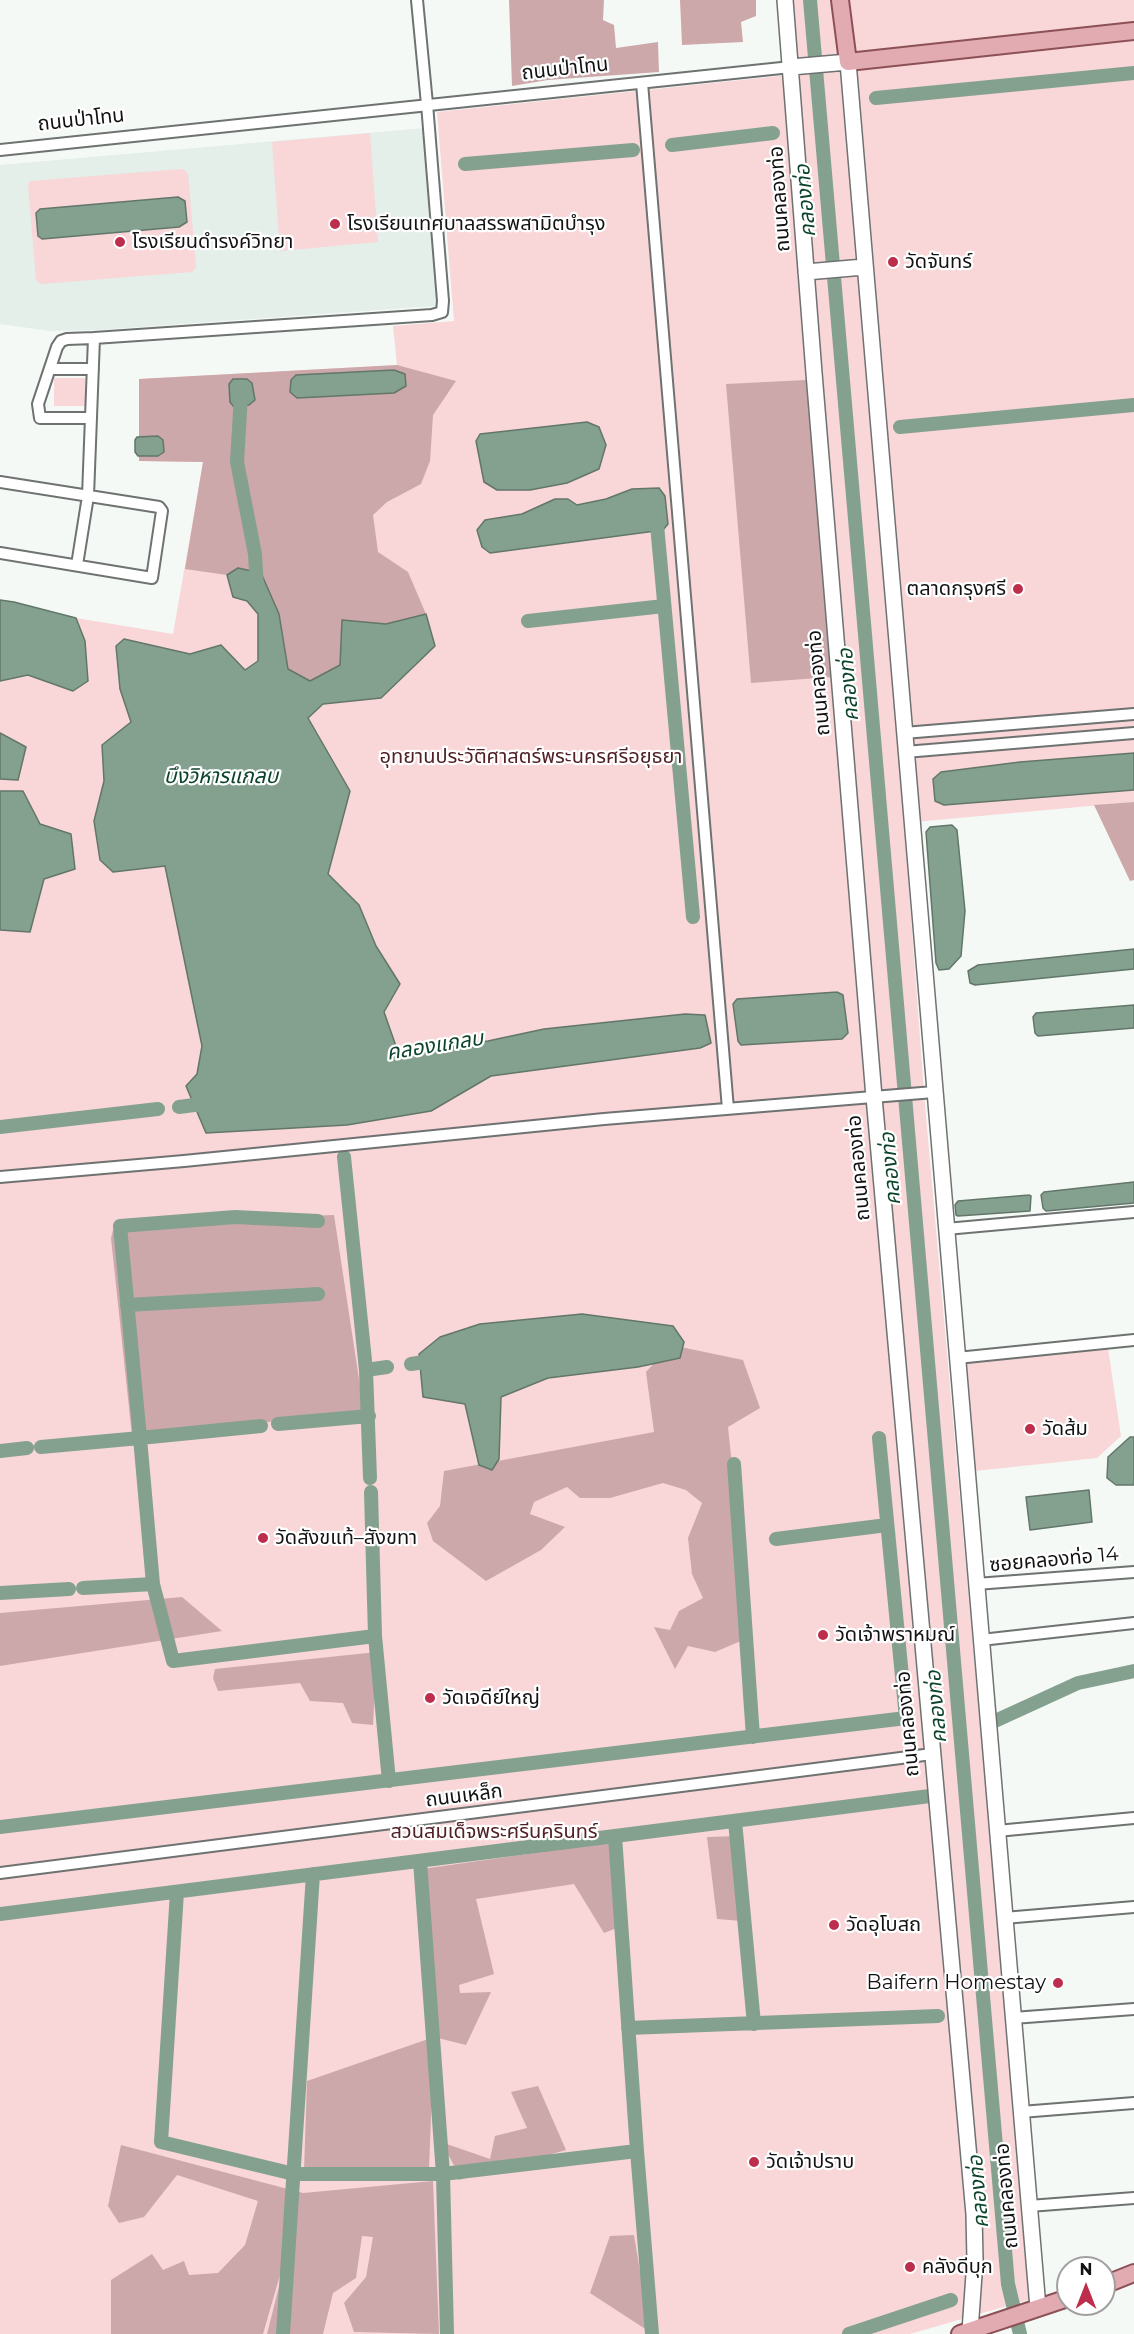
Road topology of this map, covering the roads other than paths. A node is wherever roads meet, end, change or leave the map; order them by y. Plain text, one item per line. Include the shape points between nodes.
1 (417, 0) edge
2 (785, 0) edge
3 (840, 0) edge
4 (1134, 31) edge
5 (842, 63) junction
6 (795, 67) junction
7 (642, 83) junction
8 (428, 104) junction
9 (0, 150) edge
10 (860, 268) junction
11 (810, 272) junction
12 (94, 338) junction
13 (50, 369) junction
14 (93, 369) junction
15 (91, 418) junction
16 (0, 482) edge
17 (88, 496) junction
18 (0, 553) edge
19 (77, 565) junction
20 (1134, 714) edge
21 (904, 733) junction
22 (1134, 733) edge
23 (905, 752) junction
24 (927, 1092) junction
25 (881, 1096) junction
26 (728, 1108) junction
27 (0, 1177) edge
28 (1134, 1212) edge
29 (946, 1229) junction
30 (1134, 1340) edge
31 (957, 1358) junction
32 (1134, 1572) edge
33 (976, 1584) junction
34 (1134, 1623) edge
35 (981, 1640) junction
36 (932, 1754) junction
37 (1134, 1818) edge
38 (997, 1831) junction
39 (0, 1873) edge
40 (1134, 1907) edge
41 (1004, 1918) junction
42 (1134, 2009) edge
43 (1013, 2018) junction
44 (1134, 2103) edge
45 (1021, 2112) junction
46 (1134, 2198) edge
47 (1029, 2206) junction
48 (1134, 2273) edge
49 (1116, 2280) edge
50 (1056, 2302) edge
51 (1034, 2310) junction
52 (965, 2333) edge

1 - 8 street
2 - 6 street, ถนนคลองท่อ
3 - 5 main road, ถนนคลองท่อ
4 - 5 main road, ถนนป่าโทน
5 - 6 street, ถนนป่าโทน
5 - 10 street, ถนนคลองท่อ
6 - 7 street, ถนนป่าโทน
6 - 11 street, ถนนคลองท่อ
7 - 8 street, ถนนป่าโทน
7 - 26 street
8 - 9 street, ถนนป่าโทน
8 - 12 street via 442,312
10 - 11 street
10 - 21 street, ถนนคลองท่อ
11 - 25 street, ถนนคลองท่อ
12 - 13 street via 61,341
12 - 14 street
13 - 14 street
13 - 15 street via 38,404 40,418
14 - 15 street
15 - 17 street
16 - 17 street
17 - 19 street
17 - 19 street via 161,509 152,578
18 - 19 street
20 - 21 street
21 - 23 street, ถนนคลองท่อ
22 - 23 street
23 - 24 street, ถนนคลองท่อ
24 - 25 street
24 - 29 street, ถนนคลองท่อ
25 - 26 street
25 - 36 street, ถนนคลองท่อ
26 - 27 street
28 - 29 street
29 - 31 street, ถนนคลองท่อ
30 - 31 street
31 - 33 street, ถนนคลองท่อ
32 - 33 street, ซอยคลองท่อ 14
33 - 35 street, ถนนคลองท่อ
34 - 35 street
35 - 38 street, ถนนคลองท่อ
36 - 39 street, ถนนเหล็ก
36 - 52 street, ถนนคลองท่อ via 974,2214 975,2260
37 - 38 street
38 - 41 street, ถนนคลองท่อ
40 - 41 street
41 - 43 street, ถนนคลองท่อ
42 - 43 street
43 - 45 street, ถนนคลองท่อ
44 - 45 street
45 - 47 street, ถนนคลองท่อ
46 - 47 street
47 - 51 street, ถนนคลองท่อ
48 - 49 main road
50 - 51 main road
51 - 52 main road

